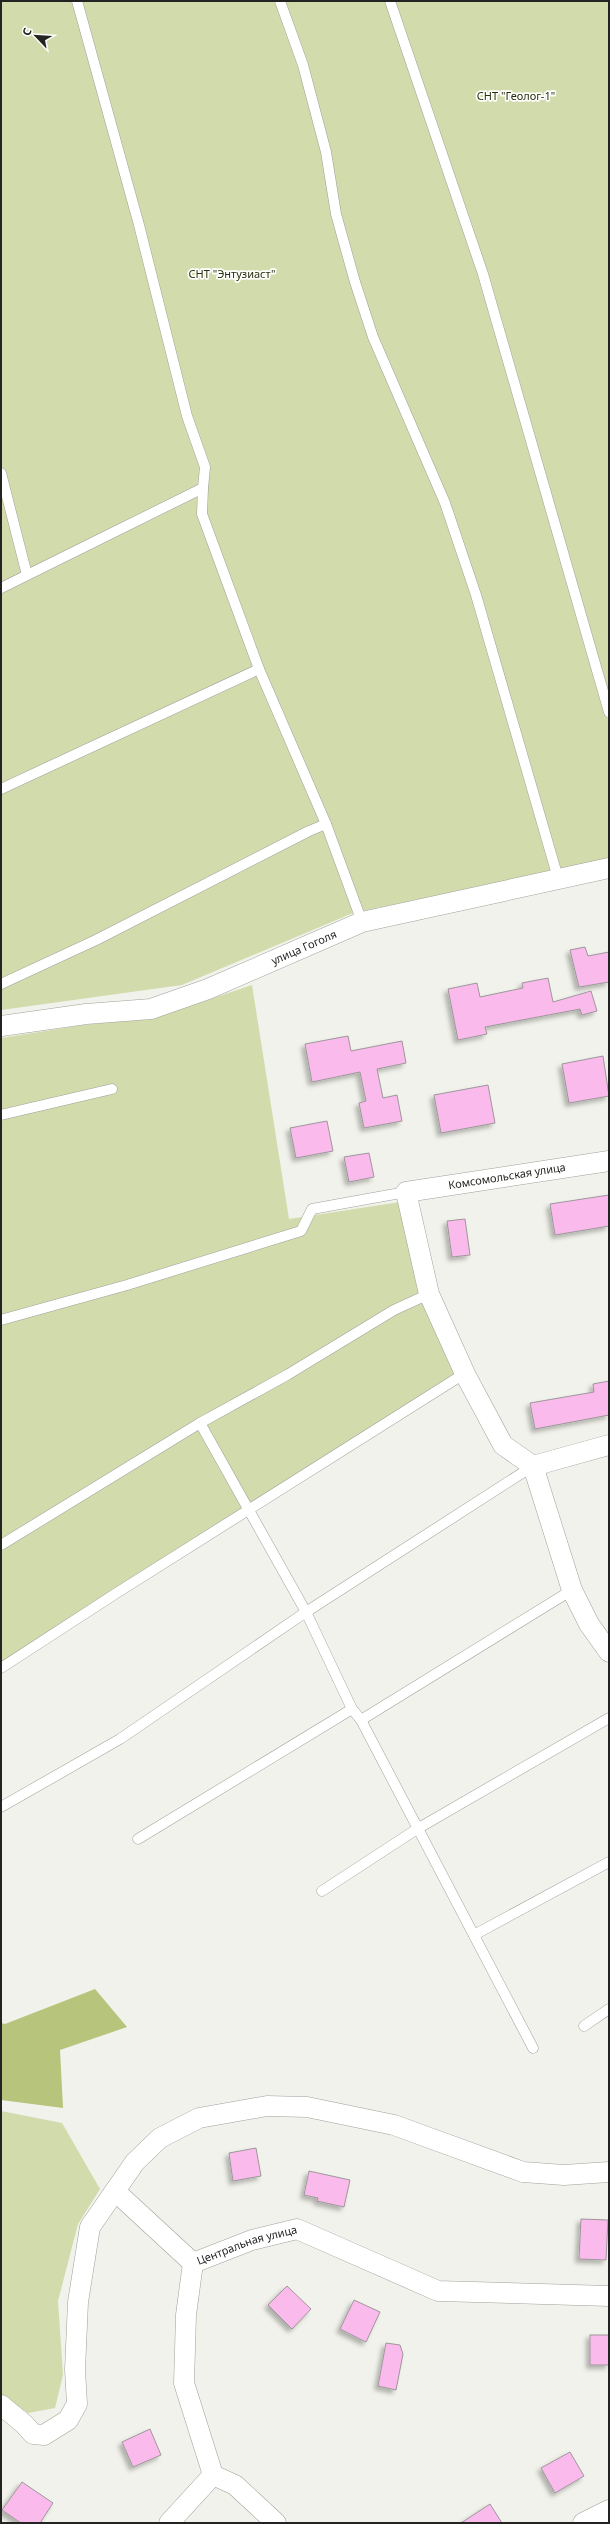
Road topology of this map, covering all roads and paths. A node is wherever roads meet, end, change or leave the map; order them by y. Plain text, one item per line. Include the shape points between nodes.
1 (77, 1) edge
2 (280, 1) edge
3 (390, 1) edge
4 (1, 473) edge
5 (203, 488) junction
6 (27, 575) junction
7 (1, 588) edge
8 (258, 669) junction
9 (609, 712) edge
10 (1, 789) edge
11 (326, 824) junction
12 (609, 868) edge
13 (558, 878) junction
14 (362, 922) junction
15 (1, 984) edge
16 (1, 1026) edge
17 (112, 1089) dead end
18 (1, 1114) edge
19 (609, 1161) edge
20 (406, 1192) junction
21 (429, 1294) junction
22 (1, 1320) edge
23 (459, 1377) dead end
24 (200, 1423) junction
25 (609, 1445) edge
26 (533, 1466) junction
27 (247, 1509) junction
28 (1, 1545) edge
29 (572, 1590) junction
30 (306, 1612) junction
31 (609, 1652) edge
32 (1, 1668) edge
33 (352, 1708) junction
34 (609, 1718) edge
35 (361, 1720) junction
36 (1, 1807) edge
37 (417, 1829) junction
38 (138, 1839) dead end
39 (609, 1862) edge
40 (322, 1891) dead end
41 (474, 1935) junction
42 (609, 2009) edge
43 (584, 2026) dead end
44 (533, 2048) dead end
45 (609, 2172) edge
46 (115, 2191) junction
47 (193, 2263) junction
48 (609, 2296) edge
49 (1, 2405) edge
50 (213, 2475) junction
51 (609, 2510) edge
52 (169, 2523) edge
53 (276, 2523) edge
54 (583, 2523) edge

1 - 5 lane via 139,225 187,416 205,467
2 - 13 lane via 303,65 322,138 336,214 355,282 373,336 445,503 476,595
3 - 9 lane via 483,274
4 - 6 lane
5 - 6 lane
5 - 8 lane via 202,514
6 - 7 lane
8 - 10 lane
8 - 11 lane
11 - 14 lane
11 - 15 lane via 96,940
12 - 13 street, улица Гоголя
13 - 14 street, улица Гоголя
14 - 16 street, улица Гоголя via 208,990 151,1009 86,1014
17 - 18 lane
19 - 20 street, Комсомольская улица
20 - 21 street
20 - 22 lane via 312,1209 301,1231 127,1285
21 - 24 lane via 394,1310 287,1376
21 - 26 street via 466,1376 503,1445
23 - 27 lane
24 - 27 lane
24 - 28 lane
25 - 26 street
26 - 29 street
26 - 30 lane
27 - 30 lane
27 - 32 lane
29 - 31 street via 589,1624
29 - 35 lane
30 - 33 lane
30 - 36 lane via 120,1739
33 - 35 lane
33 - 38 lane
34 - 37 lane
35 - 37 lane
37 - 40 lane
37 - 41 lane
39 - 41 lane
41 - 44 lane
42 - 43 lane
45 - 46 street via 564,2175 523,2172 394,2125 308,2107 267,2106 199,2118 160,2138 135,2162
46 - 47 street
46 - 49 street via 90,2227 78,2302 75,2370 77,2404 68,2420 44,2435 33,2434
47 - 48 street, Центральная улица via 252,2240 297,2229 438,2291
47 - 50 street, Центральная улица via 186,2315 184,2383
50 - 52 street
50 - 53 street via 235,2484
51 - 54 street

